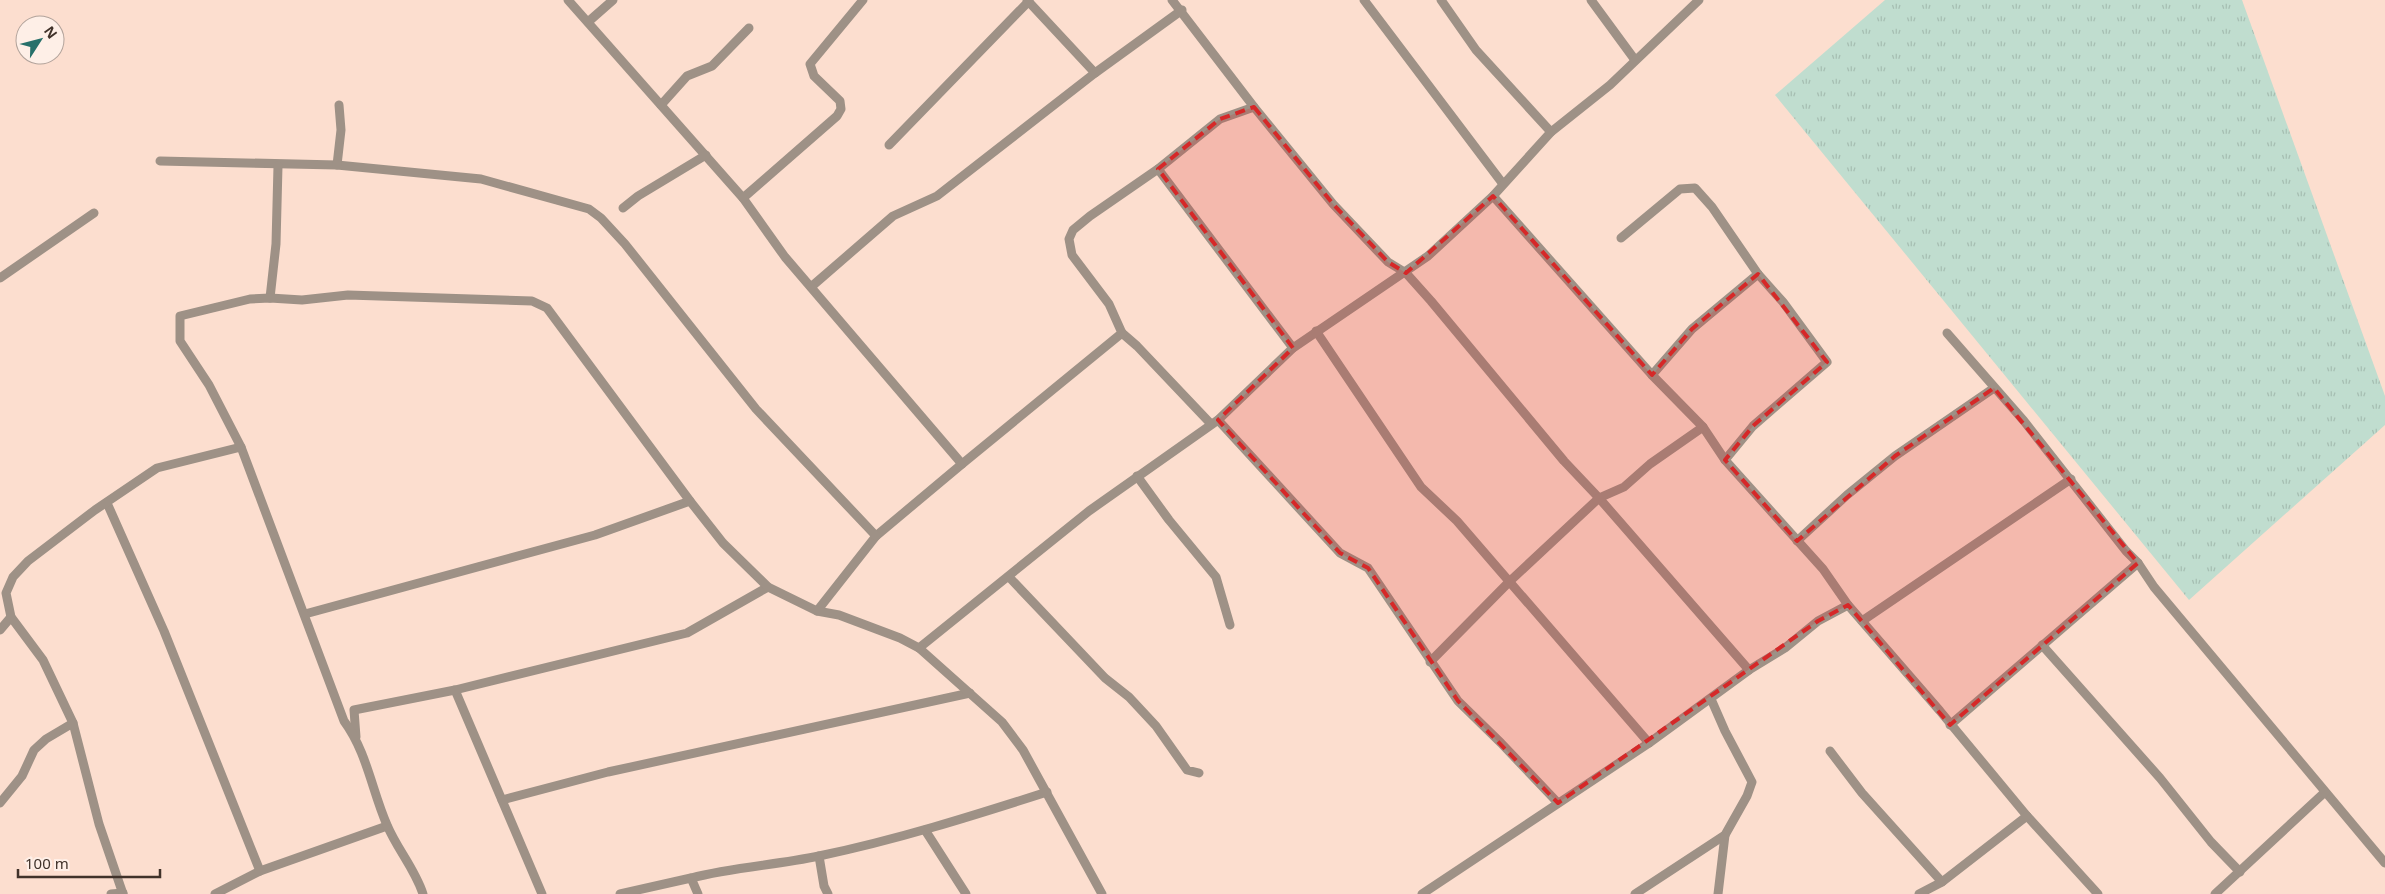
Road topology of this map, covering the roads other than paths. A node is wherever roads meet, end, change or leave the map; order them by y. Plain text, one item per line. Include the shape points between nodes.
1 (568, 0) edge
2 (613, 0) edge
3 (863, 0) edge
4 (1172, 0) edge
5 (1364, 0) edge
6 (1442, 0) edge
7 (1591, 0) edge
8 (1698, 0) edge
9 (1028, 1) edge
10 (1182, 10) junction
11 (588, 22) junction
12 (749, 28) dead end
13 (1635, 60) junction
14 (1095, 73) junction
15 (661, 104) junction
16 (339, 105) dead end
17 (1254, 107) junction
18 (1551, 132) junction
19 (888, 146) dead end
20 (706, 155) junction
21 (160, 161) dead end
22 (337, 165) junction
23 (278, 166) junction
24 (1158, 169) junction
25 (1503, 184) junction
26 (1492, 196) junction
27 (743, 198) junction
28 (623, 208) dead end
29 (94, 213) dead end
30 (1621, 238) dead end
31 (1406, 273) junction
32 (1758, 274) junction
33 (0, 278) edge
34 (811, 287) junction
35 (270, 298) junction
36 (1316, 331) junction
37 (1122, 333) junction
38 (1947, 333) dead end
39 (1293, 348) junction
40 (1652, 374) junction
41 (1994, 388) junction
42 (1214, 422) junction
43 (1703, 427) junction
44 (241, 447) junction
45 (1725, 460) junction
46 (962, 464) junction
47 (1136, 476) junction
48 (2071, 479) junction
49 (1600, 498) junction
50 (690, 501) junction
51 (107, 503) junction
52 (876, 536) junction
53 (1797, 541) junction
54 (2138, 563) junction
55 (1009, 577) junction
56 (1509, 582) junction
57 (768, 587) junction
58 (1848, 605) junction
59 (817, 611) junction
60 (305, 614) junction
61 (11, 617) junction
62 (1862, 621) junction
63 (1230, 626) dead end
64 (0, 630) edge
65 (2042, 644) junction
66 (919, 648) junction
67 (1430, 662) junction
68 (1750, 670) junction
69 (455, 690) junction
70 (970, 693) junction
71 (1711, 699) junction
72 (73, 723) junction
73 (1950, 725) junction
74 (356, 737) junction
75 (1649, 743) junction
76 (1830, 751) dead end
77 (1199, 773) dead end
78 (1047, 792) junction
79 (2325, 792) junction
80 (502, 800) junction
81 (0, 803) edge
82 (1558, 803) junction
83 (2027, 816) junction
84 (387, 826) junction
85 (925, 830) junction
86 (1725, 835) junction
87 (819, 856) junction
88 (2385, 863) edge
89 (260, 871) junction
90 (2240, 872) junction
91 (691, 878) junction
92 (1942, 882) junction
93 (123, 893) edge
94 (111, 894) edge
95 (215, 894) edge
96 (423, 894) edge
97 (542, 894) edge
98 (620, 894) edge
99 (698, 894) edge
100 (828, 894) edge
101 (966, 894) edge
102 (1102, 894) edge
103 (1422, 894) edge
104 (1635, 894) edge
105 (1718, 894) edge
106 (1919, 894) edge
107 (2098, 894) edge
108 (2215, 894) edge

1 - 11 street
2 - 11 street
3 - 27 street via 810,64 814,76 840,101 841,109 837,116
4 - 10 street
5 - 25 street
6 - 18 street via 1476,50
7 - 13 street
8 - 13 street
9 - 14 street
9 - 19 street
10 - 14 street
10 - 17 street
11 - 15 street
12 - 15 street via 712,66 687,76
13 - 18 street via 1610,85
14 - 34 street via 937,196 893,216
15 - 20 street
16 - 22 street via 341,130
17 - 24 street via 1220,118
17 - 31 street via 1333,204 1388,262
18 - 25 street
20 - 27 street
20 - 28 street
21 - 23 street
22 - 23 street
22 - 52 street via 481,179 588,209 625,244 756,409
23 - 35 street via 276,244
24 - 37 street via 1090,216 1073,230 1069,239 1072,255 1110,304
24 - 39 street
25 - 26 street
26 - 31 street
26 - 40 street
27 - 34 street
29 - 33 street
30 - 32 street via 1680,189 1695,188
31 - 36 street
31 - 49 street via 1564,461
32 - 40 street via 1692,329
32 - 45 street via 1827,362 1753,426
34 - 46 street
35 - 44 street via 180,316 180,340 209,385
35 - 50 street via 302,300 348,294 532,301 547,308
36 - 39 street
36 - 56 street via 1421,487 1457,521
37 - 42 street
37 - 46 street
38 - 41 street
39 - 42 street
40 - 43 street
41 - 48 street
41 - 53 street via 1895,456
42 - 47 street
42 - 67 street via 1340,553 1368,568
43 - 45 street
43 - 49 street via 1650,464 1624,487
44 - 51 street via 157,468
44 - 60 street
45 - 53 street
46 - 52 street
47 - 55 street via 1054,538
47 - 63 street via 1216,577
48 - 54 street
48 - 62 street
49 - 56 street
49 - 68 street
50 - 57 street via 723,543
50 - 60 street via 595,535
51 - 61 street via 28,561 13,577 6,593
51 - 89 street via 164,631
52 - 59 street
53 - 58 street via 1823,569
54 - 65 street
54 - 79 street via 2154,587
55 - 66 street via 970,604
55 - 77 street via 1104,678 1129,697 1156,726 1187,770
56 - 67 street
56 - 75 street
57 - 59 street
57 - 69 street via 687,633
58 - 62 street
58 - 68 street via 1818,621 1785,648
59 - 66 street via 839,615
60 - 74 street via 344,722
61 - 64 street
61 - 72 street via 43,660
62 - 73 street
65 - 73 street
65 - 90 street
66 - 70 street
67 - 82 street via 1458,701
68 - 71 street
69 - 74 street via 354,710
69 - 80 street
70 - 78 street via 1002,722 1024,750
70 - 80 street via 608,772
71 - 75 street
71 - 86 street via 1752,782
72 - 81 street via 34,750 22,776
72 - 93 street via 99,824
73 - 83 street
74 - 84 street
75 - 82 street
76 - 92 street via 1862,793
78 - 85 street
78 - 102 street
79 - 88 street
79 - 90 street
80 - 97 street
82 - 103 street
83 - 92 street
83 - 107 street
84 - 89 street
84 - 96 street via 419,881
85 - 87 street
85 - 101 street
86 - 104 street
86 - 105 street
87 - 91 street via 716,871
87 - 100 street
89 - 95 street
90 - 108 street
91 - 98 street
91 - 99 street
92 - 106 street
93 - 94 street

